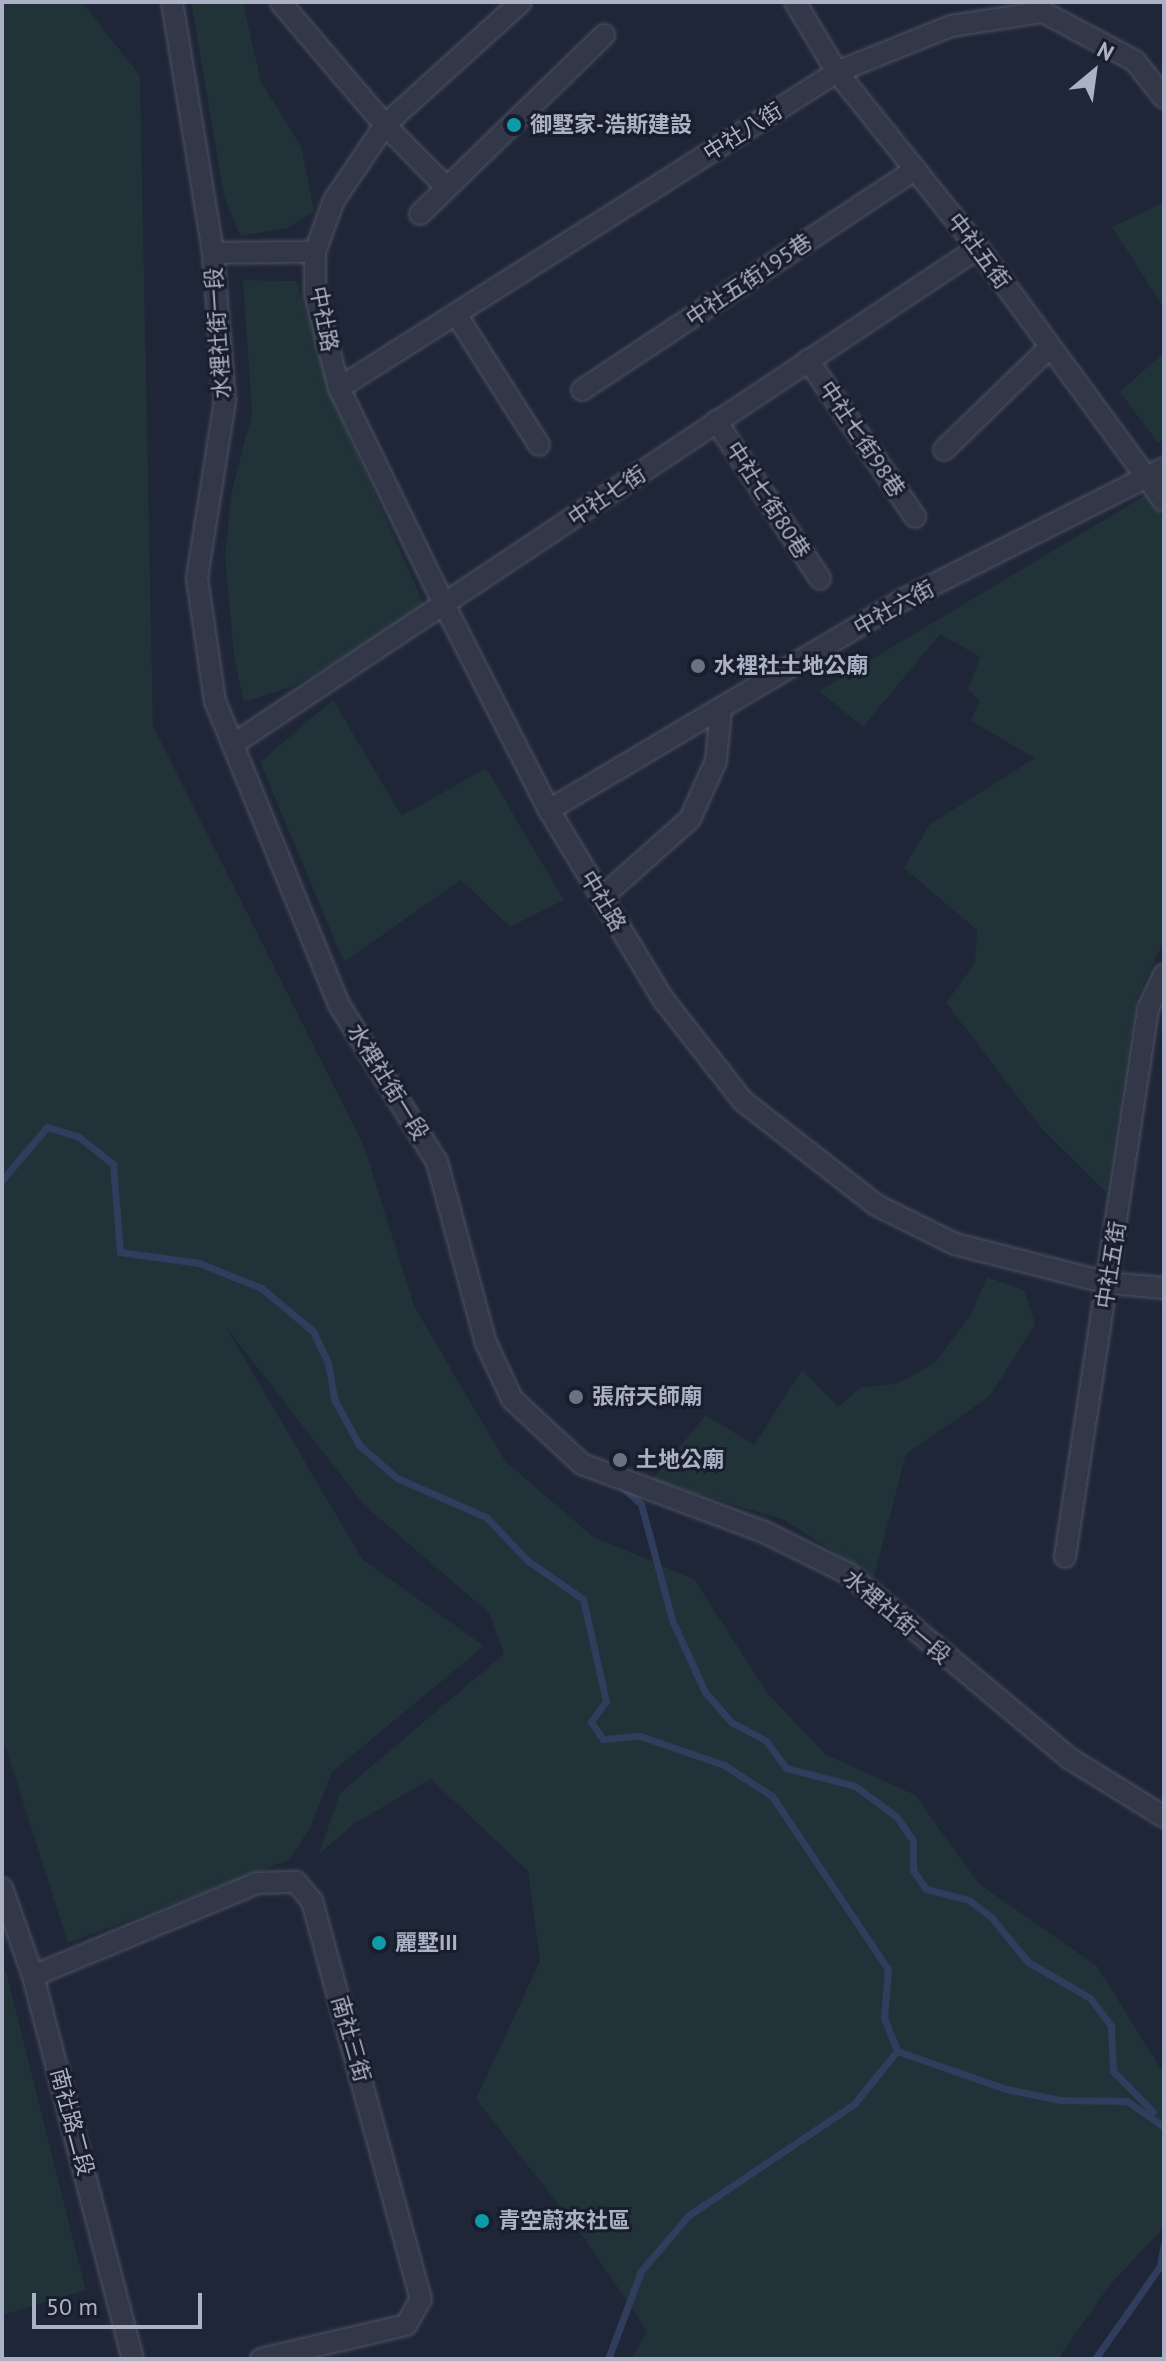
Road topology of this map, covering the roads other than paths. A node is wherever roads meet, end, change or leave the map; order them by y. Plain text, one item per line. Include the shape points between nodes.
1 (172, 2) edge
2 (521, 2) edge
3 (795, 2) edge
4 (281, 3) edge
5 (604, 35) dead end
6 (837, 72) junction
7 (1164, 98) edge
8 (385, 125) junction
9 (916, 169) junction
10 (447, 188) junction
11 (420, 214) dead end
12 (978, 248) junction
13 (315, 252) junction
14 (213, 253) junction
15 (456, 314) junction
16 (1050, 347) junction
17 (808, 360) junction
18 (339, 388) junction
19 (582, 390) dead end
20 (716, 421) junction
21 (539, 445) dead end
22 (944, 450) dead end
23 (1156, 474) edge
24 (1164, 501) edge
25 (915, 517) dead end
26 (820, 579) dead end
27 (445, 606) junction
28 (721, 709) junction
29 (235, 743) junction
30 (549, 810) junction
31 (601, 898) junction
32 (1164, 975) edge
33 (1108, 1283) junction
34 (1164, 1288) edge
35 (1065, 1557) dead end
36 (1164, 1817) edge
37 (2, 1888) edge
38 (33, 1976) junction
39 (133, 2359) edge
40 (261, 2359) edge

1 - 14 street, 水裡社街一段
2 - 8 street, 中社路
3 - 6 street, 中社五街
4 - 8 street
5 - 10 street
6 - 7 street, 中社八街 via 951,26 1043,12 1135,61
6 - 9 street, 中社五街
6 - 15 street, 中社八街
8 - 10 street
8 - 13 street, 中社路 via 334,200
9 - 12 street, 中社五街
9 - 19 street, 中社五街195巷
10 - 11 street
12 - 16 street, 中社五街
12 - 17 street, 中社七街
13 - 14 street
13 - 18 street, 中社路 via 315,295
14 - 29 street, 水裡社街一段 via 225,401 197,578 215,701
15 - 18 street, 中社八街
15 - 21 street
16 - 22 street
16 - 23 street, 中社五街
17 - 20 street, 中社七街
17 - 25 street, 中社七街98巷
18 - 27 street, 中社路
20 - 26 street, 中社七街80巷
20 - 27 street, 中社七街
23 - 24 street, 中社五街
23 - 28 street, 中社六街 via 905,599
27 - 29 street, 中社七街
27 - 30 street, 中社路
28 - 30 street, 中社六街
28 - 31 street via 716,761 690,819
29 - 36 street, 水裡社街一段 via 338,1003 437,1162 486,1343 512,1399 582,1464 764,1532 849,1574 1069,1758
30 - 31 street, 中社路
31 - 33 street, 中社路 via 697,1049 743,1101 806,1154 876,1205 955,1244
32 - 33 street, 中社五街 via 1148,1009
33 - 34 street, 中社路
33 - 35 street, 中社五街
37 - 38 street, 南社路二段
38 - 39 street, 南社路二段
38 - 40 street, 南社三街 via 258,1883 296,1882 312,1901 421,2299 406,2325

